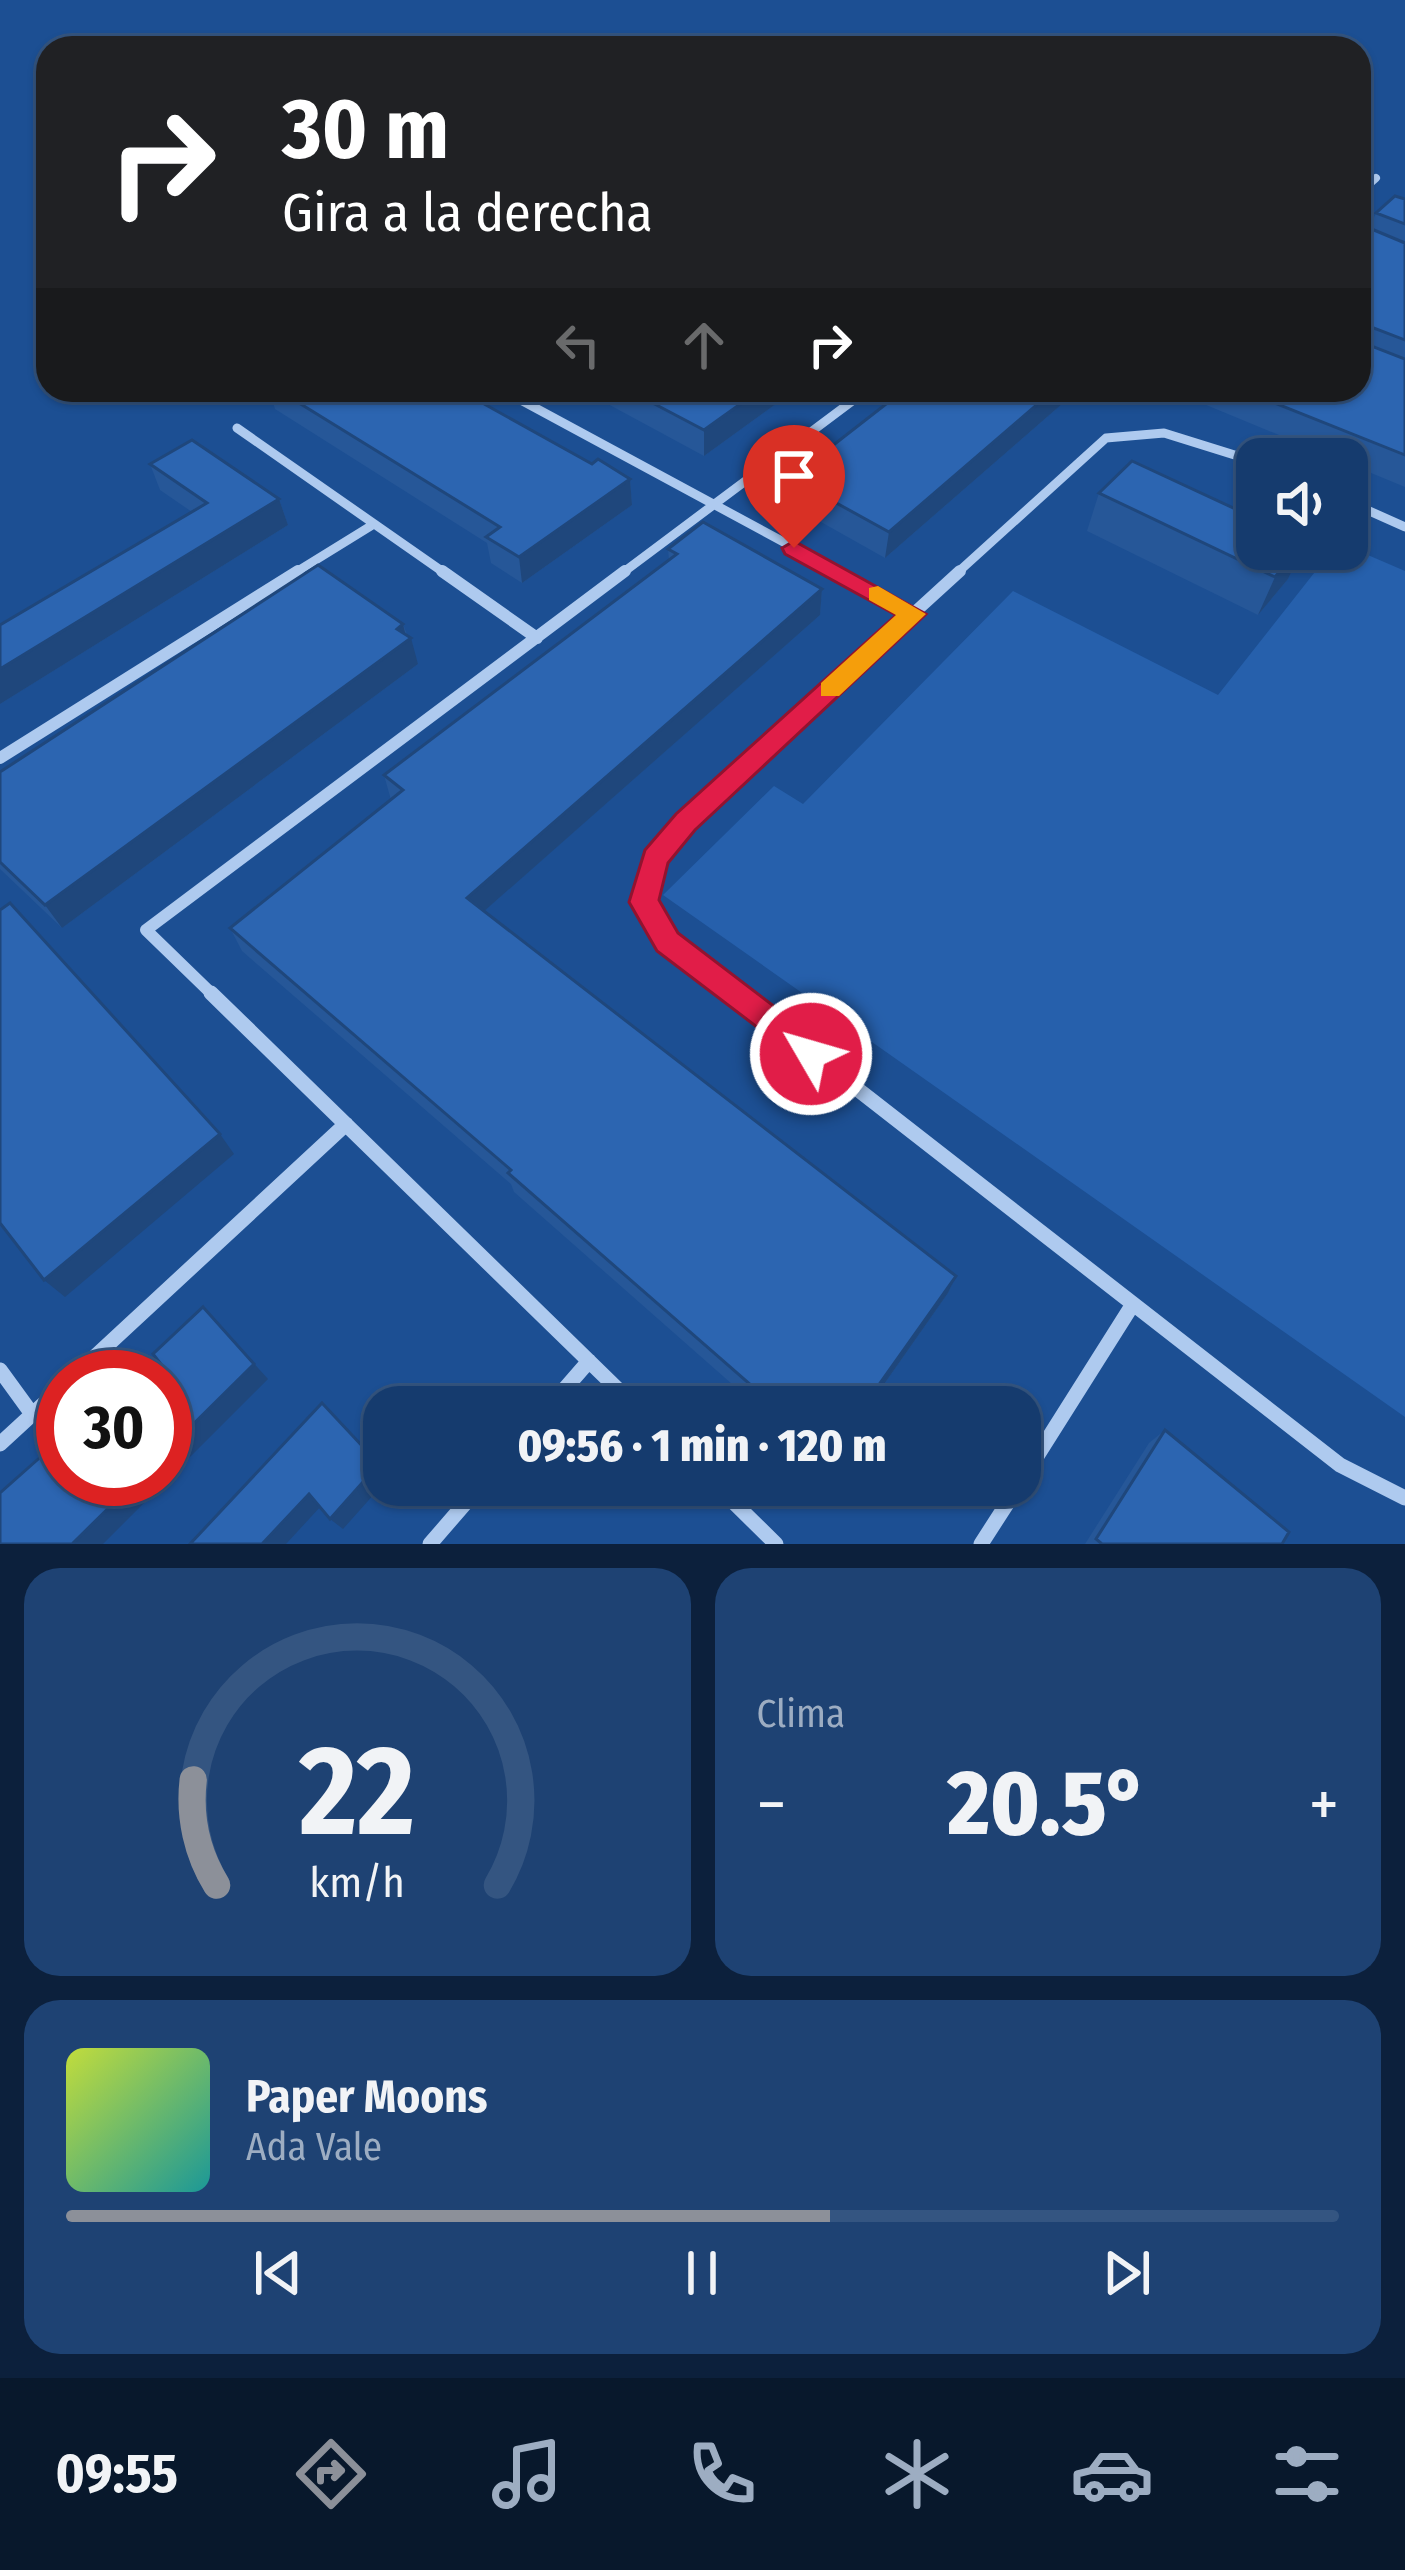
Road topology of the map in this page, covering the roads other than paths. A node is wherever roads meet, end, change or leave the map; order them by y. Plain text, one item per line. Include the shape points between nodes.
1 (1376, 178) dead end
2 (1371, 182) edge
3 (524, 402) edge
4 (851, 402) edge
5 (237, 428) dead end
6 (1236, 455) edge
7 (714, 505) junction
8 (1368, 510) edge
9 (374, 524) junction
10 (1405, 526) edge
11 (914, 614) junction
12 (536, 638) junction
13 (0, 758) edge
14 (346, 1124) junction
15 (1132, 1304) junction
16 (102, 1350) edge
17 (589, 1361) junction
18 (0, 1370) edge
19 (567, 1386) edge
20 (615, 1386) edge
21 (36, 1410) edge
22 (32, 1414) junction
23 (0, 1444) edge
24 (1041, 1449) edge
25 (1405, 1498) edge
26 (463, 1506) edge
27 (737, 1506) edge
28 (1005, 1506) edge
29 (430, 1544) edge
30 (776, 1544) edge
31 (981, 1544) edge

1 - 2 street
3 - 7 street
4 - 7 street
5 - 9 street
6 - 11 street via 1165,431 1135,428 1106,437
7 - 11 street
7 - 12 street
8 - 10 street
9 - 12 street
9 - 13 street
11 - 15 street via 686,822 655,858 644,902 668,942
12 - 14 street via 146,930
14 - 16 street
14 - 17 street
15 - 24 street
15 - 25 street via 1340,1465
17 - 19 street
17 - 20 street
18 - 22 street
21 - 22 street
22 - 23 street
26 - 29 street
27 - 30 street
28 - 31 street

